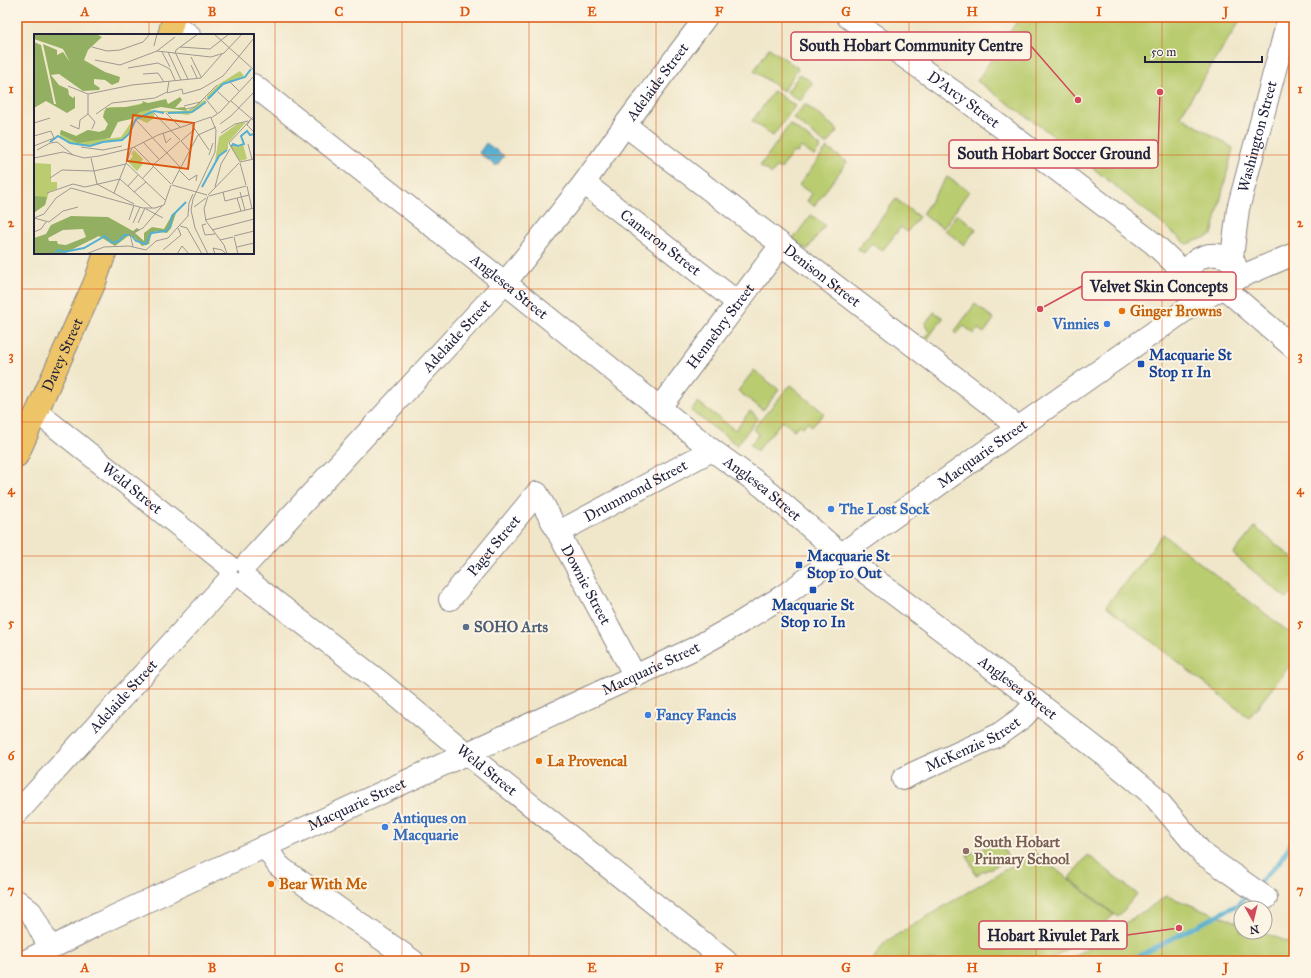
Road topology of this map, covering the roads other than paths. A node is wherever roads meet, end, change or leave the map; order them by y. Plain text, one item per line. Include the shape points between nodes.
1 (706, 17) edge
2 (848, 17) edge
3 (1288, 17) edge
4 (254, 86) edge
5 (625, 125) junction
6 (584, 183) junction
7 (1238, 209) junction
8 (1153, 243) junction
9 (782, 245) junction
10 (105, 254) edge
11 (1294, 254) edge
12 (1206, 255) junction
13 (1232, 276) junction
14 (1190, 280) junction
15 (505, 283) junction
16 (1203, 299) junction
17 (737, 302) junction
18 (1294, 348) edge
19 (660, 407) junction
20 (37, 412) junction
21 (1018, 428) junction
22 (712, 450) junction
23 (17, 456) edge
24 (537, 493) joint
25 (559, 532) junction
26 (841, 554) junction
27 (238, 572) junction
28 (450, 599) dead end
29 (635, 676) junction
30 (1037, 702) junction
31 (467, 754) junction
32 (903, 779) dead end
33 (17, 812) edge
34 (265, 846) junction
35 (1266, 898) dead end
36 (17, 901) edge
37 (50, 948) junction
38 (26, 961) edge
39 (413, 961) edge
40 (726, 961) edge

1 - 5 street, Adelaide Street
2 - 8 street, D'Arcy Street via 971,104
3 - 7 street, Washington Street
4 - 15 street, Anglesea Street
5 - 6 street, Adelaide Street
5 - 9 street, Denison Street
6 - 15 street, Adelaide Street
6 - 17 street, Cameron Street
7 - 12 street, Washington Street via 1216,249
7 - 13 street, Washington Street
8 - 12 street, D'Arcy Street via 1181,254
8 - 14 street, D'Arcy Street
9 - 17 street, Hennebry Street
9 - 21 street, Denison Street
10 - 20 main road, Davey Street via 95,282
11 - 13 street, Macquarie Street
12 - 13 street via 1229,258
12 - 14 street via 1193,265 1189,274
13 - 16 street, Macquarie Street
13 - 18 street
14 - 16 street, D'Arcy Street
15 - 19 street, Anglesea Street
15 - 27 street, Adelaide Street
16 - 21 street, Macquarie Street
17 - 19 street, Hennebry Street
19 - 22 street, Anglesea Street
20 - 23 main road, Davey Street
20 - 27 street, Weld Street
21 - 26 street, Macquarie Street
22 - 25 street, Drummond Street
22 - 26 street, Anglesea Street via 762,486
24 - 25 street, Downie Street
24 - 28 street, Paget Street
25 - 29 street, Downie Street
26 - 29 street, Macquarie Street via 783,596 738,624
26 - 30 street, Anglesea Street
27 - 31 street, Weld Street via 380,682
27 - 33 street, Adelaide Street
29 - 31 street, Macquarie Street
30 - 32 street, McKenzie Street via 1023,717 998,735
30 - 35 street, Anglesea Street via 1153,795 1203,854
31 - 34 street, Macquarie Street
31 - 40 street, Weld Street
34 - 37 street, Macquarie Street
34 - 39 street via 284,870
36 - 37 street via 31,912
37 - 38 street, Macquarie Street

